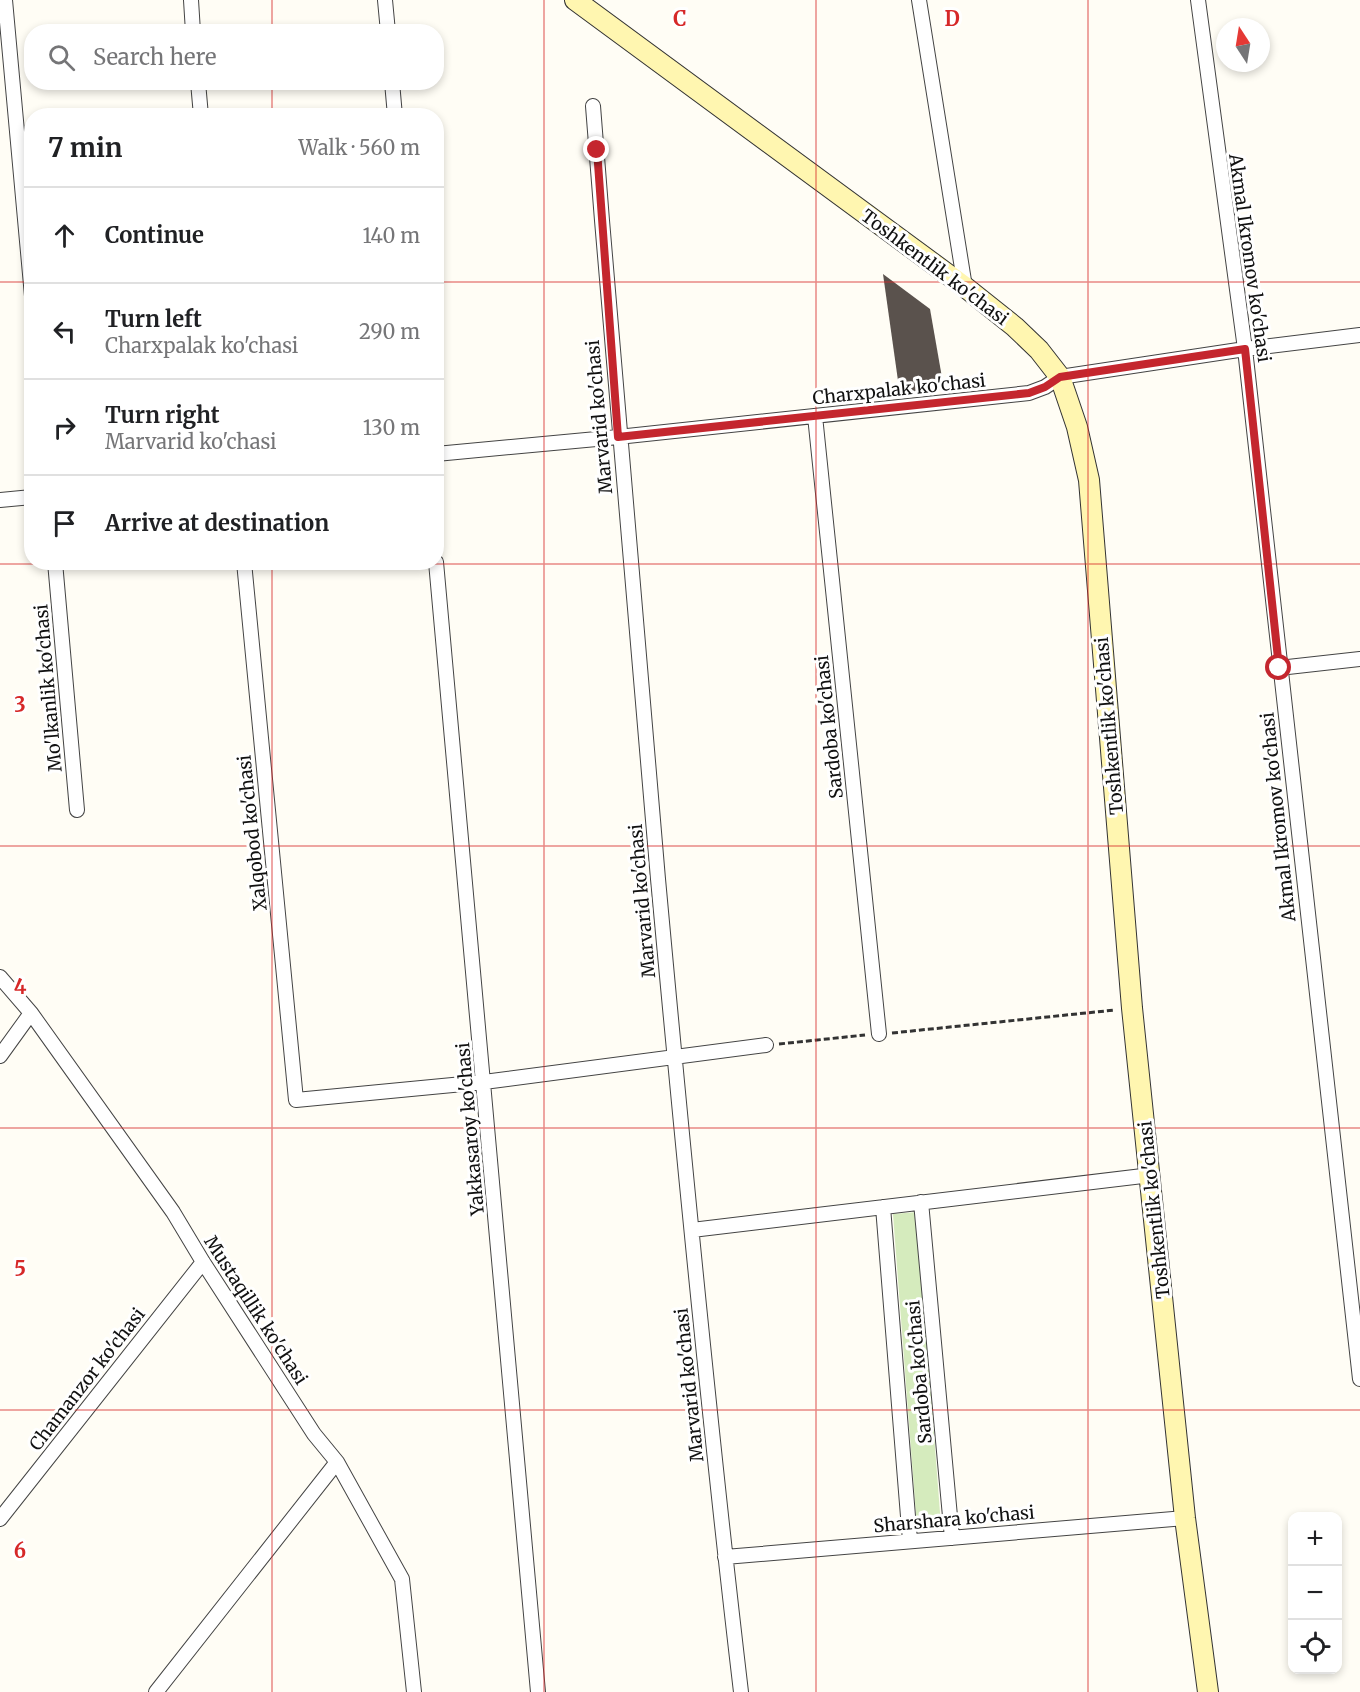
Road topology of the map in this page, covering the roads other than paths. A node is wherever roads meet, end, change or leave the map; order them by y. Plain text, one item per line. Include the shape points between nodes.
1 (4, 0) edge
2 (190, 0) edge
3 (385, 0) edge
4 (575, 0) edge
5 (919, 0) edge
6 (1198, 0) edge
7 (193, 24) edge
8 (387, 24) edge
9 (199, 90) edge
10 (393, 90) edge
11 (593, 106) dead end
12 (200, 108) edge
13 (394, 108) edge
14 (24, 211) edge
15 (965, 287) junction
16 (1360, 335) edge
17 (1245, 349) junction
18 (1060, 377) junction
19 (815, 416) junction
20 (618, 437) junction
21 (444, 453) edge
22 (24, 498) edge
23 (0, 500) edge
24 (57, 570) edge
25 (245, 570) edge
26 (437, 570) edge
27 (1360, 659) edge
28 (1279, 668) junction
29 (77, 810) dead end
30 (0, 977) edge
31 (31, 1013) junction
32 (879, 1034) road end
33 (766, 1045) road end
34 (0, 1056) edge
35 (675, 1057) junction
36 (484, 1082) junction
37 (1151, 1175) junction
38 (921, 1202) junction
39 (883, 1207) junction
40 (692, 1230) junction
41 (203, 1262) junction
42 (1360, 1379) edge
43 (337, 1462) junction
44 (1185, 1518) junction
45 (0, 1519) edge
46 (952, 1538) junction
47 (910, 1541) junction
48 (725, 1557) junction
49 (156, 1692) edge
50 (414, 1692) edge
51 (538, 1692) edge
52 (741, 1692) edge
53 (1208, 1692) edge

1 - 14 street
2 - 7 street
3 - 8 street
4 - 15 main road, Toshkentlik ko'chasi
5 - 15 street
6 - 17 street, Akmal Ikromov ko'chasi
9 - 12 street
10 - 13 street
11 - 20 street, Marvarid ko'chasi
15 - 18 main road, Toshkentlik ko'chasi via 1015,327
16 - 17 street, Charxpalak ko'chasi
17 - 18 street, Charxpalak ko'chasi
17 - 28 street, Akmal Ikromov ko'chasi
18 - 19 street, Charxpalak ko'chasi via 1029,393
18 - 37 main road, Toshkentlik ko'chasi via 1089,480 1132,1008
19 - 20 street, Charxpalak ko'chasi
19 - 32 street, Sardoba ko'chasi
20 - 21 street, Charxpalak ko'chasi
20 - 35 street, Marvarid ko'chasi
22 - 23 street
24 - 29 street, Mo'lkanlik ko'chasi
25 - 36 street, Xalqobod ko'chasi via 296,1100
26 - 36 street, Yakkasaroy ko'chasi
27 - 28 street
28 - 42 street, Akmal Ikromov ko'chasi
30 - 31 street, Mustaqillik ko'chasi
31 - 34 street
31 - 41 street, Mustaqillik ko'chasi via 173,1212
33 - 35 street
35 - 36 street
35 - 40 street, Marvarid ko'chasi
36 - 51 street, Yakkasaroy ko'chasi
37 - 38 street
37 - 44 main road, Toshkentlik ko'chasi
38 - 39 street
38 - 46 street, Sardoba ko'chasi
39 - 40 street
39 - 47 street, Sardoba ko'chasi
40 - 48 street, Marvarid ko'chasi
41 - 43 street, Mustaqillik ko'chasi via 314,1434
41 - 45 street, Chamanzor ko'chasi
43 - 49 street
43 - 50 street, Mustaqillik ko'chasi via 402,1579
44 - 46 street, Sharshara ko'chasi
44 - 53 main road, Toshkentlik ko'chasi
46 - 47 street, Sharshara ko'chasi
47 - 48 street, Sharshara ko'chasi
48 - 52 street, Marvarid ko'chasi

